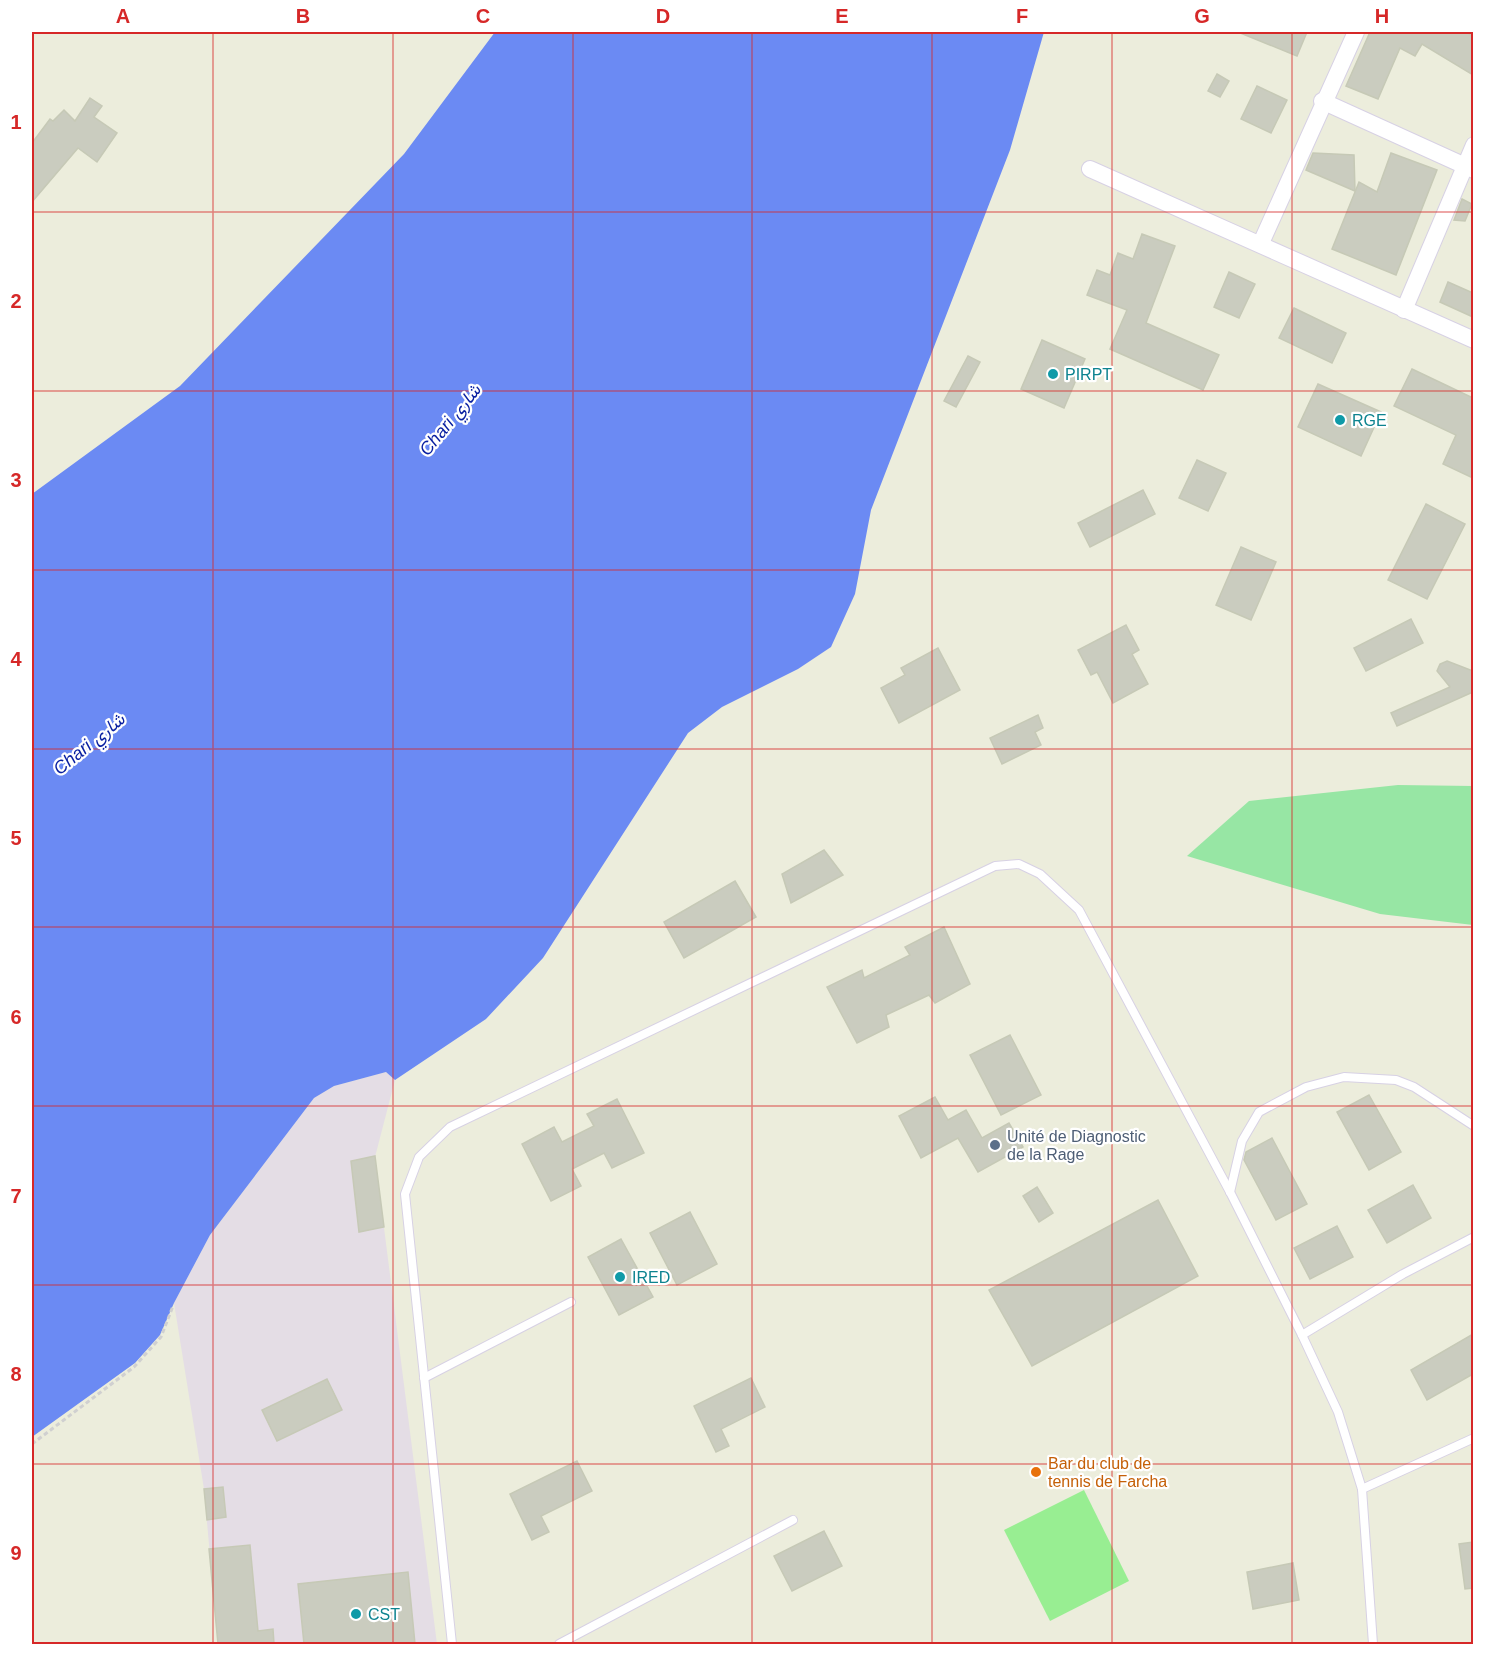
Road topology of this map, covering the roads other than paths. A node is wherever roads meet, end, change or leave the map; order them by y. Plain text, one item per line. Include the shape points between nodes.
1 (1356, 32) edge
2 (1322, 101) junction
3 (1473, 145) edge
4 (1470, 168) edge
5 (1090, 170) dead end
6 (1261, 243) junction
7 (1404, 310) junction
8 (1473, 340) edge
9 (1473, 1125) edge
10 (1230, 1192) junction
11 (1473, 1237) edge
12 (571, 1302) dead end
13 (1302, 1335) junction
14 (424, 1378) junction
15 (1473, 1438) edge
16 (1362, 1490) junction
17 (793, 1520) dead end
18 (452, 1644) edge
19 (559, 1644) edge
20 (1373, 1644) edge

1 - 2 street
2 - 4 street
2 - 6 street
3 - 4 street
4 - 7 street
5 - 6 street
6 - 7 street
7 - 8 street
9 - 10 lane via 1414,1087 1396,1080 1344,1077 1306,1087 1259,1112 1242,1141
10 - 13 lane
10 - 14 lane via 1079,910 1040,874 1019,864 995,866 450,1126 418,1157 405,1194
11 - 13 lane
12 - 14 lane
13 - 16 lane via 1338,1412
14 - 18 lane
15 - 16 lane
16 - 20 lane
17 - 19 lane

